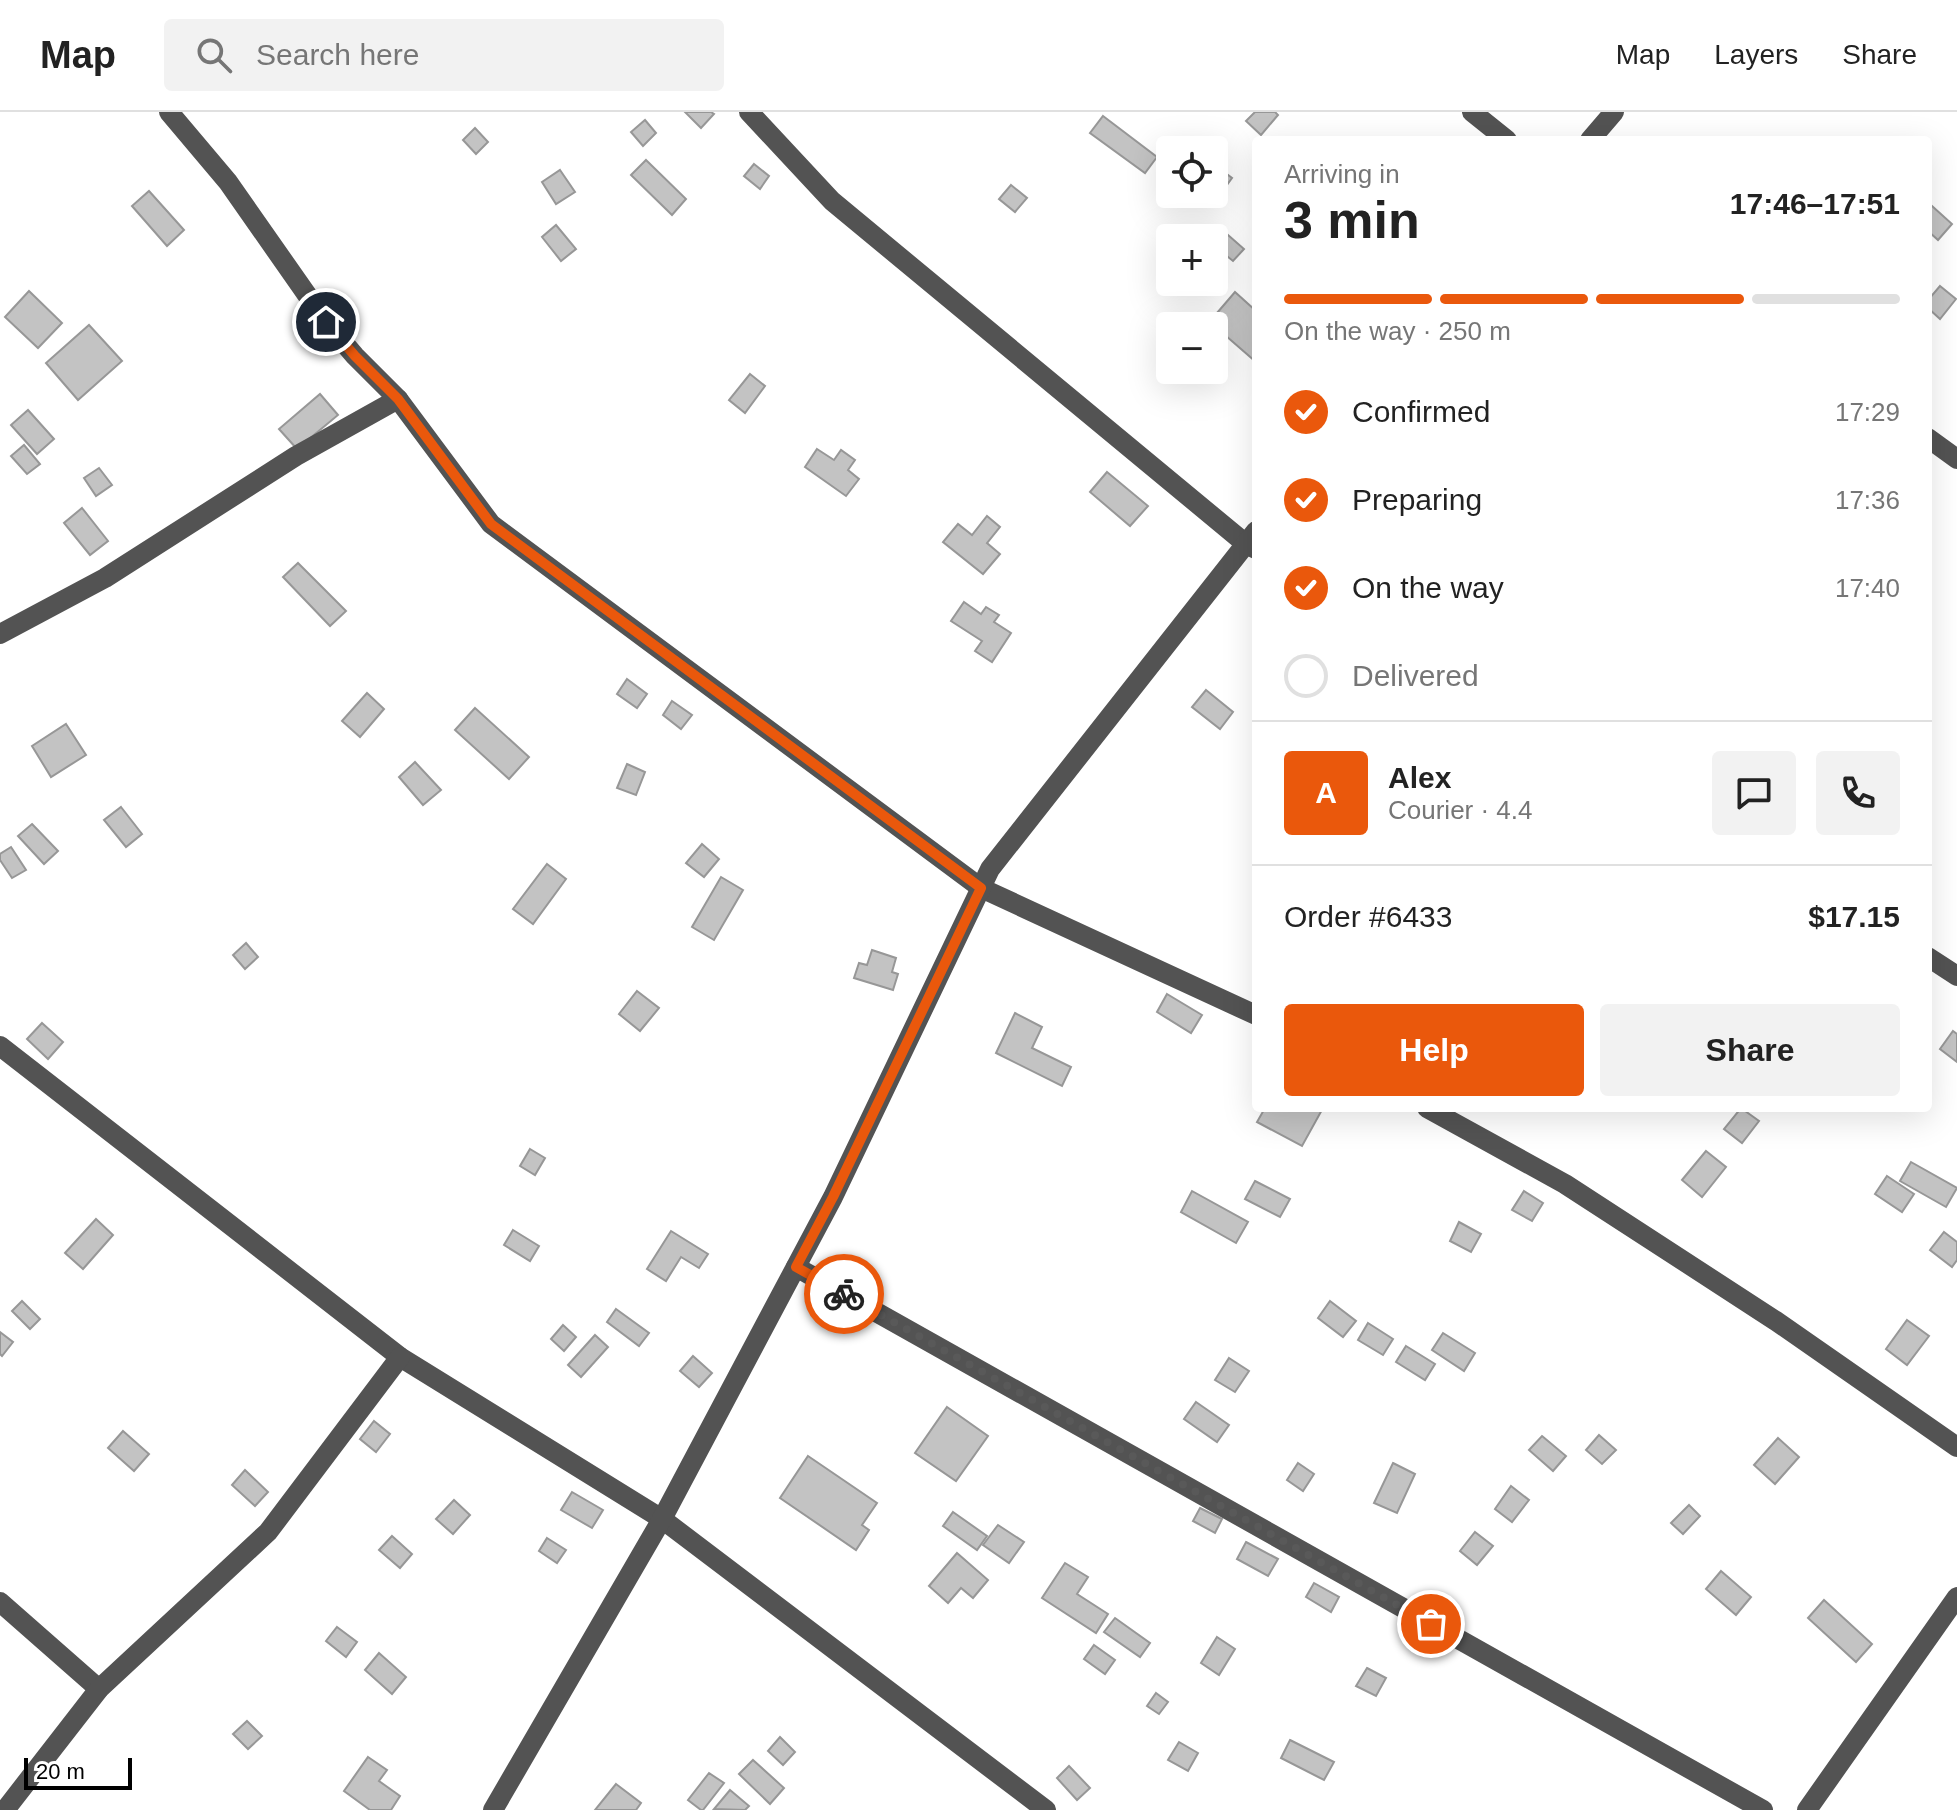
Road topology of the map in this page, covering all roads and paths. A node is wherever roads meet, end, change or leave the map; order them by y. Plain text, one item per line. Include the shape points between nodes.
1 (169, 112) edge
2 (749, 112) edge
3 (1472, 112) edge
4 (1614, 112) edge
5 (1502, 136) edge
6 (1593, 136) edge
7 (398, 399) junction
8 (1932, 441) edge
9 (1957, 459) edge
10 (1252, 540) edge
11 (1252, 542) edge
12 (0, 634) edge
13 (981, 888) junction
14 (1932, 960) edge
15 (1957, 976) edge
16 (1252, 1013) edge
17 (0, 1046) edge
18 (1434, 1112) edge
19 (796, 1267) junction
20 (400, 1357) junction
21 (1957, 1447) edge
22 (662, 1519) junction
23 (1957, 1597) edge
24 (0, 1602) edge
25 (99, 1689) junction
26 (5, 1810) edge
27 (493, 1810) edge
28 (1046, 1810) edge
29 (1763, 1810) edge
30 (1807, 1810) edge

1 - 7 street via 228,182 326,322
2 - 10 street via 832,201
3 - 5 street
4 - 6 street
7 - 12 street via 283,464 105,578
7 - 13 street via 491,524
8 - 9 street
11 - 13 street via 990,869
13 - 16 street
13 - 19 street
14 - 15 street
17 - 20 street
18 - 21 street via 1565,1184
19 - 22 street
19 - 29 street
20 - 22 street
20 - 25 street via 268,1532
22 - 27 street
22 - 28 street
23 - 30 street
24 - 25 street
25 - 26 street

